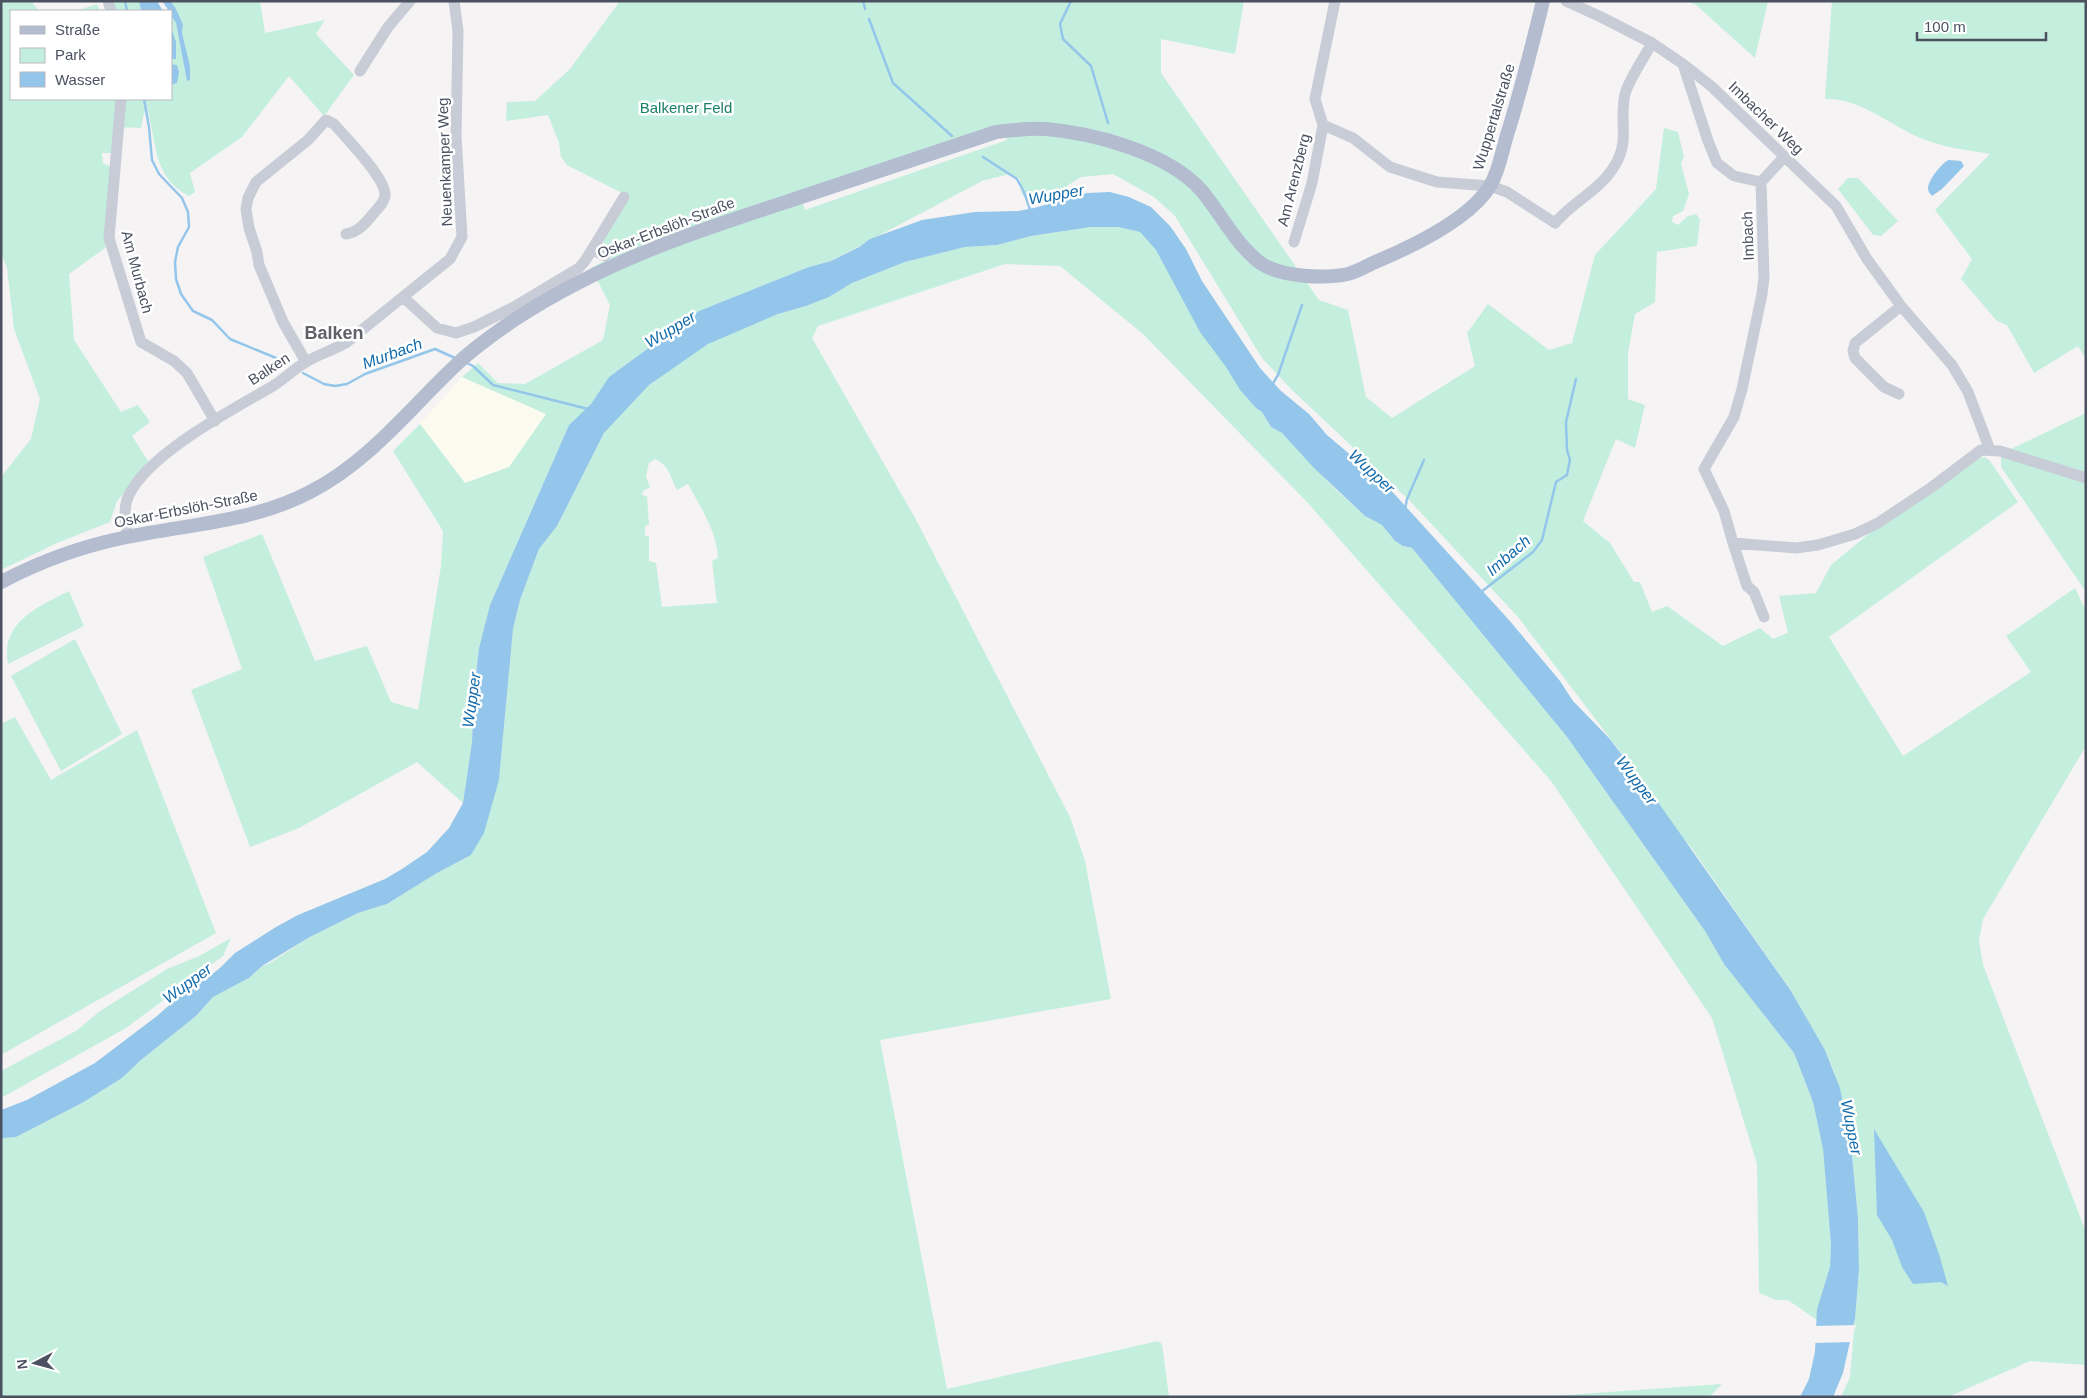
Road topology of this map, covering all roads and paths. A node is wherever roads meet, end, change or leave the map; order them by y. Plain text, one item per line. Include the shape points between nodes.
1 (410, 1) edge
2 (454, 1) edge
3 (1335, 1) edge
4 (1543, 1) edge
5 (1566, 1) edge
6 (1652, 43) junction
7 (1682, 64) junction
8 (360, 71) dead end
9 (121, 100) edge
10 (1323, 125) junction
11 (1784, 157) junction
12 (1761, 182) junction
13 (1490, 186) junction
14 (624, 197) dead end
15 (346, 234) dead end
16 (1294, 242) dead end
17 (592, 249) junction
18 (605, 256) dead end
19 (1309, 277) joint
20 (403, 297) junction
21 (1901, 306) junction
22 (306, 362) junction
23 (1899, 394) dead end
24 (215, 421) junction
25 (1990, 450) junction
26 (2086, 478) edge
27 (128, 536) junction
28 (1733, 543) junction
29 (1, 582) edge
30 (1764, 617) dead end

1 - 8 street via 388,27
2 - 20 street, Neuenkamper Weg via 458,31 456,136 462,236 450,258
3 - 10 street, Am Arenzberg via 1315,99
4 - 13 main road, Wuppertalstraße via 1527,68
5 - 6 street, Imbacher Weg
6 - 7 street, Imbacher Weg
6 - 13 street, Am Arenzberg via 1625,92 1622,110 1624,141 1616,165 1598,187 1566,209 1555,223 1507,192
7 - 11 street, Imbacher Weg via 1711,86
7 - 12 street via 1717,163 1734,176
9 - 24 street, Am Murbach via 108,238 141,342 174,361 187,373
10 - 13 street, Am Arenzberg via 1353,138 1390,167 1438,182
10 - 16 street, Am Arenzberg via 1312,183
11 - 12 street
11 - 21 street, Imbacher Weg via 1836,206 1867,259
12 - 28 street, Imbach via 1762,294 1734,417 1704,469 1724,511
13 - 19 main road, Wuppertalstraße via 1454,222 1398,253 1348,274
14 - 17 street
15 - 22 street via 356,232 370,218 385,198 385,189 334,124 326,120 308,140 256,182 246,209 259,265 283,322
17 - 18 street
17 - 20 street via 579,268 474,327 456,333 437,328
19 - 27 main road, Oskar-Erbslöh-Straße via 1262,264 1246,249 1199,188 1160,160 1132,148 1064,132 1032,129 996,132 633,256 584,279 515,320 463,359 369,452 310,492 238,518
20 - 22 street, Balken via 347,342
21 - 23 street via 1855,343 1853,351 1855,358 1884,387
21 - 25 street, Imbacher Weg via 1952,365 1968,392
22 - 24 street, Balken
24 - 27 street, Balken via 152,464 128,496 125,524
25 - 26 street
25 - 28 street via 1981,450 1878,523 1855,534 1796,548
27 - 29 main road, Oskar-Erbslöh-Straße via 56,556
28 - 30 street, Imbach via 1746,586 1754,592

